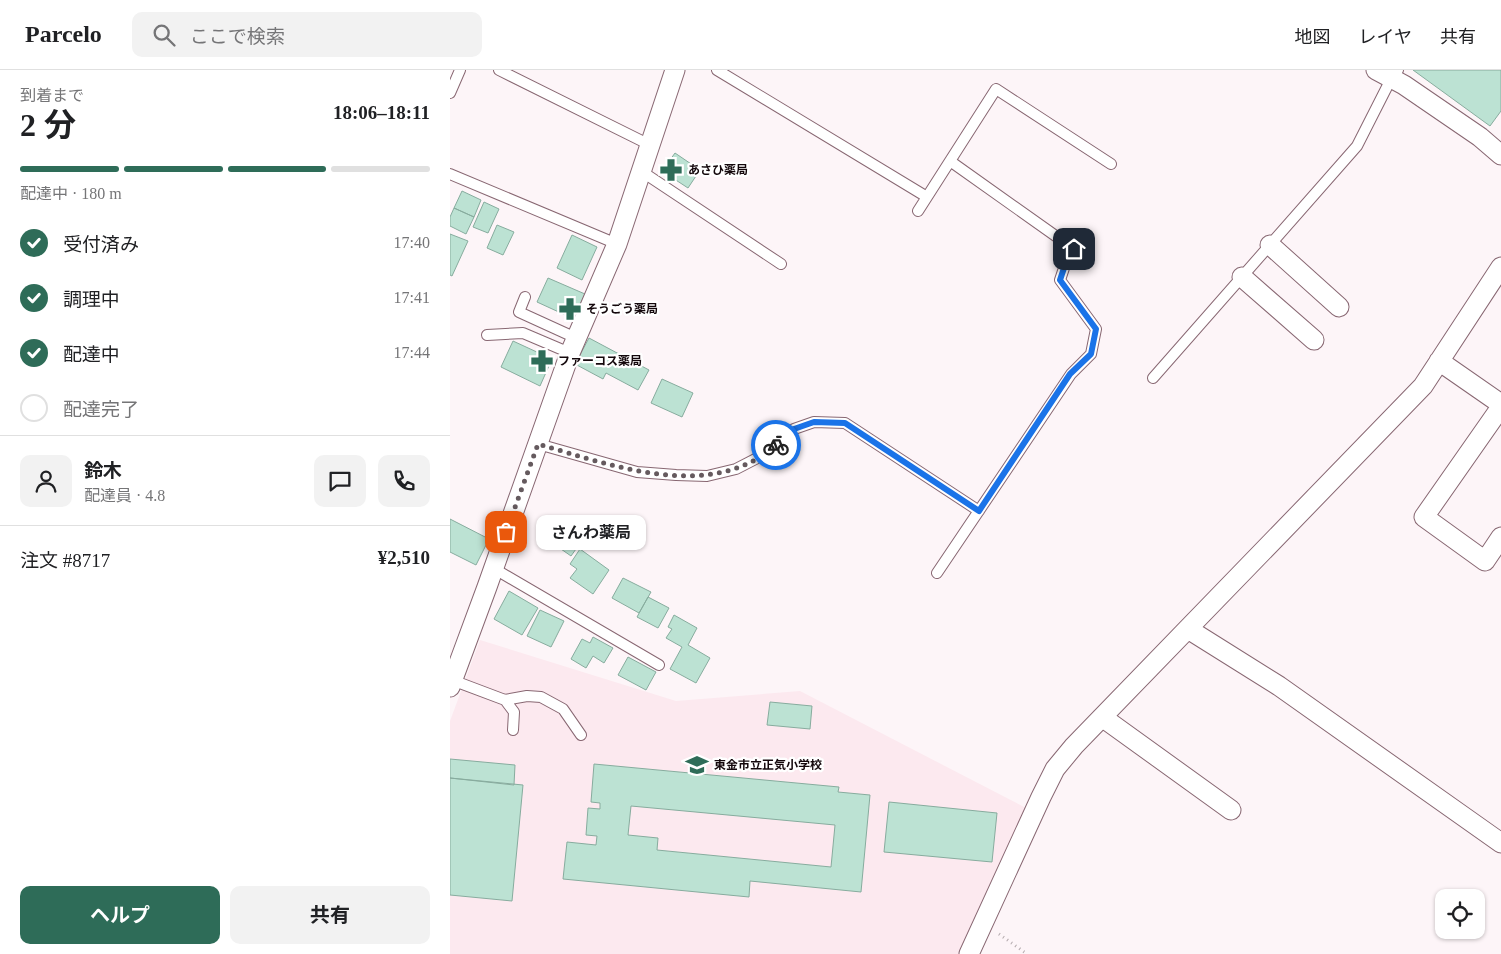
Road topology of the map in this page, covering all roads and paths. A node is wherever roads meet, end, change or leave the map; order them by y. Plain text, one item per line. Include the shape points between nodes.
1 (460, 70) edge
2 (499, 70) edge
3 (675, 70) edge
4 (717, 70) edge
5 (1388, 73) edge
6 (450, 93) edge
7 (650, 145) junction
8 (1501, 155) edge
9 (950, 161) junction
10 (1111, 164) dead end
11 (641, 171) junction
12 (450, 174) edge
13 (926, 197) junction
14 (918, 211) dead end
15 (617, 244) junction
16 (1270, 245) junction
17 (781, 264) dead end
18 (1501, 266) edge
19 (1242, 277) junction
20 (525, 297) dead end
21 (1339, 308) dead end
22 (487, 335) dead end
23 (1314, 340) dead end
24 (573, 346) junction
25 (1439, 361) junction
26 (1153, 378) dead end
27 (1501, 406) edge
28 (538, 444) junction
29 (979, 511) junction
30 (1501, 537) edge
31 (493, 568) junction
32 (937, 573) dead end
33 (1188, 629) junction
34 (659, 665) dead end
35 (452, 674) edge
36 (505, 700) junction
37 (1102, 717) junction
38 (513, 730) dead end
39 (581, 735) dead end
40 (1231, 810) dead end
41 (1501, 843) edge
42 (984, 923) junction
43 (969, 954) edge
44 (1027, 954) edge

1 - 6 lane
2 - 7 lane
3 - 7 street
4 - 13 lane
5 - 8 street
5 - 16 lane via 1357,146
7 - 11 street
9 - 10 lane via 996,88
9 - 13 lane
9 - 29 lane via 1074,249 1060,280 1096,329 1091,354 1070,374
11 - 15 street
11 - 17 lane
12 - 15 lane
13 - 14 lane
15 - 24 street
16 - 19 lane
16 - 21 street
18 - 25 street
19 - 23 street
19 - 26 lane
20 - 24 lane via 519,312
22 - 24 lane via 524,333
24 - 28 street
25 - 27 street
25 - 33 street via 1423,386
27 - 30 street via 1424,517 1485,561
28 - 29 lane via 637,472 707,476 736,469 767,453 794,429 814,422 845,423
28 - 31 street
29 - 32 lane
31 - 34 lane
31 - 35 street
33 - 37 street
33 - 41 street via 1279,686
35 - 36 lane
36 - 38 lane via 514,712
36 - 39 lane via 541,697 563,709
37 - 40 street
37 - 42 street via 1055,769
42 - 43 street
42 - 44 path

